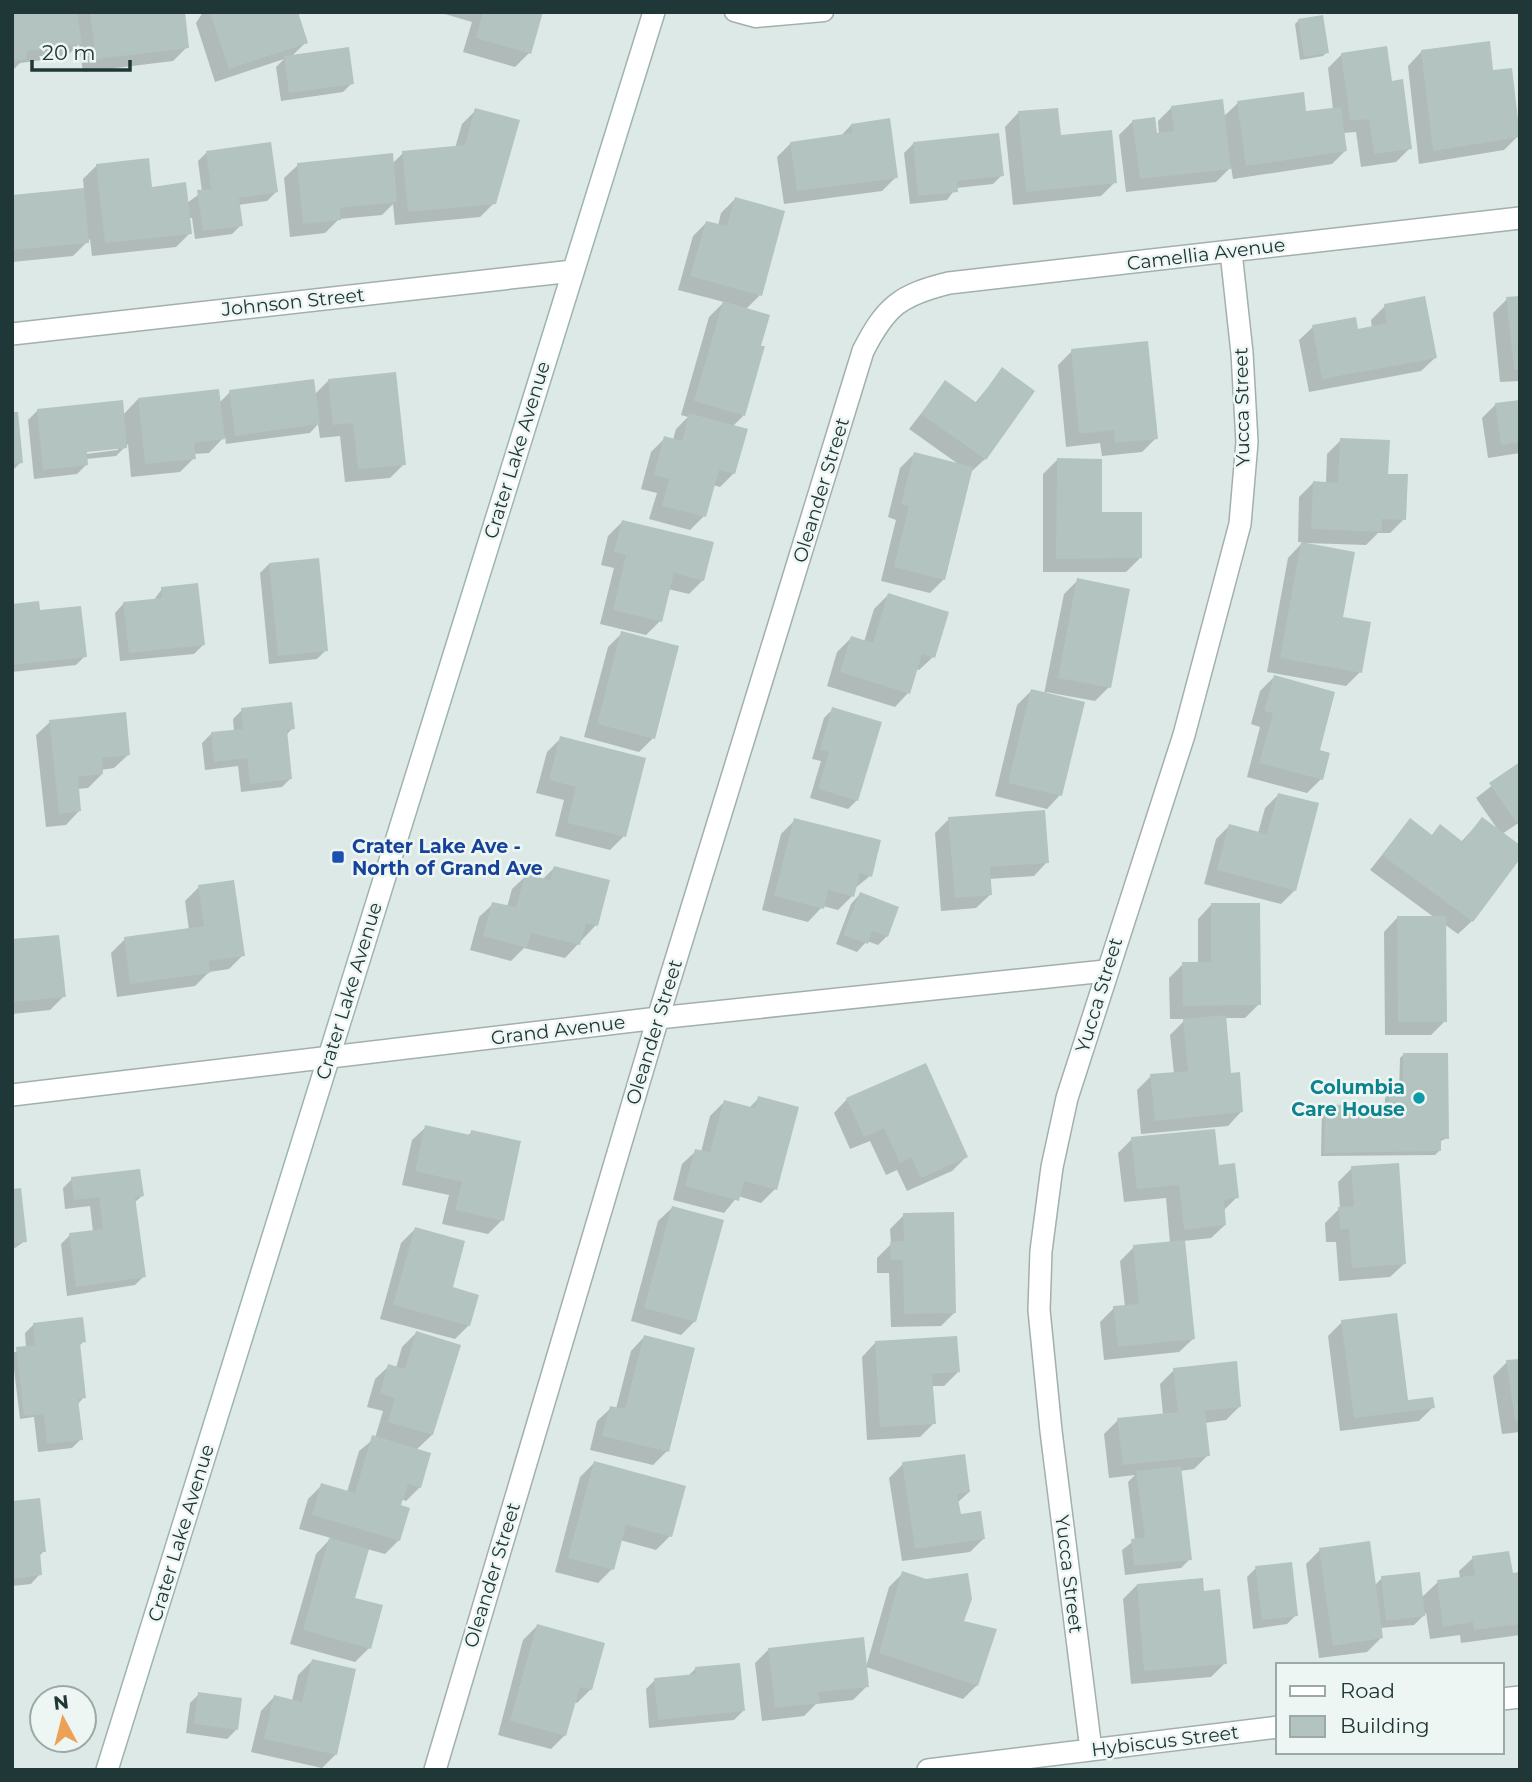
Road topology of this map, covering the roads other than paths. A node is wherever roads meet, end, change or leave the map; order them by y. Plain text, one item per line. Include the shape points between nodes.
1 (654, 12) edge
2 (734, 12) edge
3 (824, 12) edge
4 (1520, 218) edge
5 (1231, 251) junction
6 (573, 271) junction
7 (895, 303) joint
8 (12, 334) edge
9 (1105, 971) junction
10 (658, 1018) junction
11 (328, 1057) junction
12 (12, 1096) edge
13 (1276, 1727) edge
14 (1091, 1750) junction
15 (107, 1770) edge
16 (435, 1770) edge
17 (928, 1770) edge

1 - 6 street, Crater Lake Avenue
2 - 3 lane via 756,18
4 - 5 street, Camellia Avenue
5 - 7 street, Camellia Avenue via 949,284 919,290
5 - 9 street, Yucca Street via 1247,442 1240,524 1184,735
6 - 8 street, Johnson Street
6 - 11 street, Crater Lake Avenue
7 - 10 street, Oleander Street via 878,321 863,351
9 - 10 street, Grand Avenue
9 - 14 street, Yucca Street via 1067,1098 1041,1251 1040,1310 1051,1431
10 - 11 street, Grand Avenue
10 - 16 street, Oleander Street
11 - 12 street, Grand Avenue
11 - 15 street, Crater Lake Avenue
13 - 14 street, Hybiscus Street
14 - 17 street, Hybiscus Street

